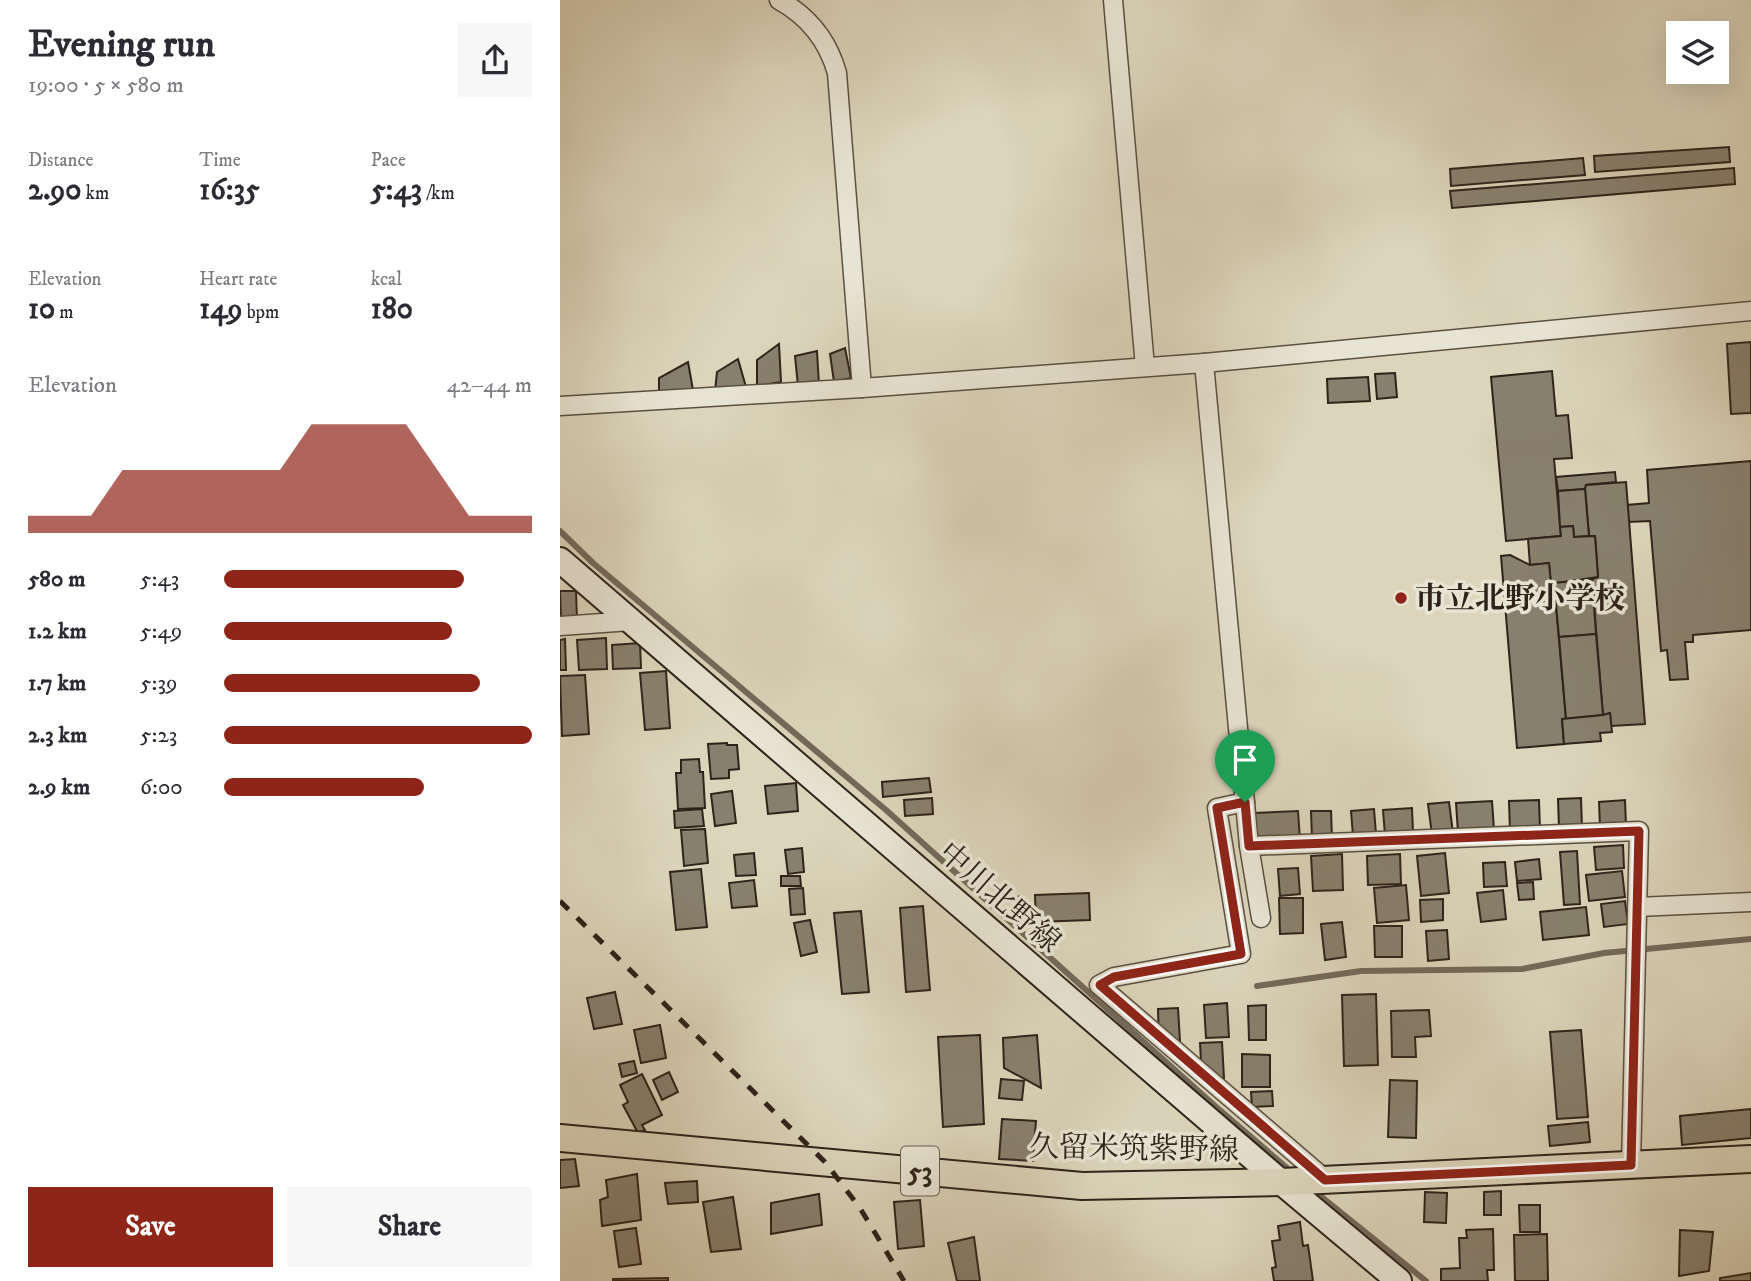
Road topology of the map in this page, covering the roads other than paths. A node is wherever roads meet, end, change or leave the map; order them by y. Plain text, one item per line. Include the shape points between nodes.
1 (779, 0) edge
2 (1113, 0) edge
3 (1751, 312) edge
4 (1203, 363) junction
5 (1145, 367) junction
6 (862, 388) junction
7 (560, 406) edge
8 (560, 560) edge
9 (631, 621) junction
10 (560, 626) edge
11 (1245, 802) junction
12 (1249, 846) junction
13 (1751, 902) edge
14 (1637, 907) junction
15 (1261, 918) dead end
16 (560, 1138) edge
17 (1751, 1159) edge
18 (1631, 1165) junction
19 (1319, 1180) junction
20 (1281, 1182) junction
21 (1399, 1281) edge

1 - 6 street via 797,10 819,34 838,73
2 - 5 street
3 - 4 street
4 - 5 street
4 - 11 street
5 - 6 street
6 - 7 street
8 - 9 main road, 中川北野線
9 - 10 street
9 - 20 main road, 中川北野線
11 - 12 street
11 - 19 street via 1217,808 1241,954 1114,977 1100,985
12 - 14 street via 1639,831
12 - 15 street
13 - 14 street
14 - 18 street
16 - 20 main road, 久留米筑紫野線 / 53 via 1082,1186
17 - 18 main road, 久留米筑紫野線 / 53
18 - 19 main road, 久留米筑紫野線 / 53
19 - 20 main road, 久留米筑紫野線 / 53
20 - 21 main road, 中川北野線

